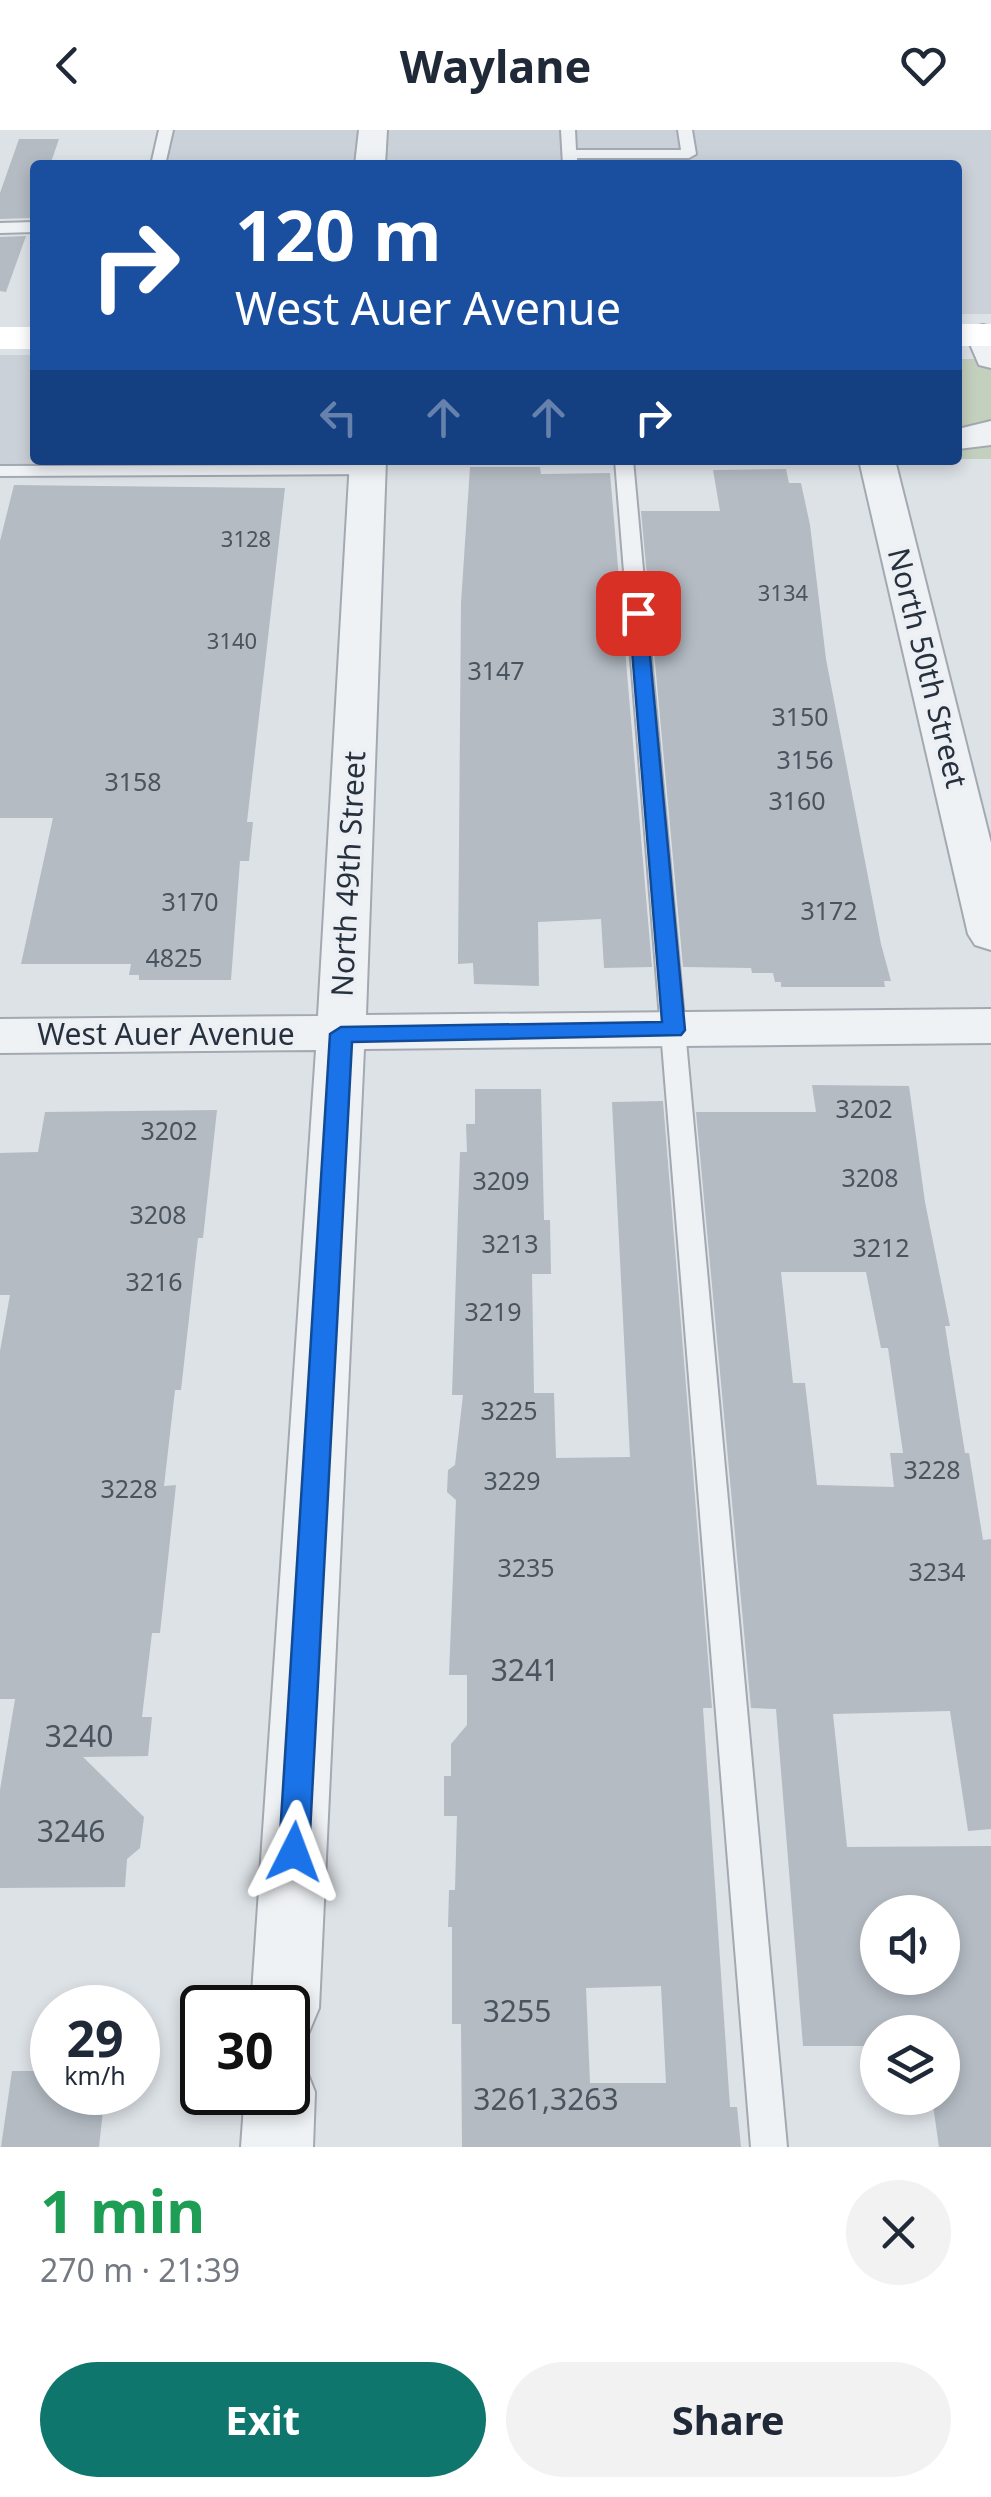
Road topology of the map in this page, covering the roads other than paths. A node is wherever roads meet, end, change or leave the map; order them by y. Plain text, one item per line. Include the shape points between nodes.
1 (166, 130) edge
2 (373, 130) edge
3 (568, 130) edge
4 (685, 130) edge
5 (569, 159) edge
6 (159, 160) edge
7 (370, 160) edge
8 (0, 228) edge
9 (30, 228) edge
10 (0, 338) edge
11 (30, 338) edge
12 (991, 432) edge
13 (962, 438) edge
14 (368, 465) edge
15 (624, 465) edge
16 (878, 465) edge
17 (0, 471) edge
18 (991, 934) edge
19 (991, 1026) edge
20 (674, 1030) junction
21 (341, 1034) junction
22 (0, 1036) edge
23 (286, 1985) edge
24 (279, 2115) edge
25 (277, 2147) edge
26 (769, 2147) edge

1 - 6 lane
2 - 7 street
3 - 5 lane
4 - 5 lane via 689,154
8 - 9 lane
10 - 11 main road
12 - 13 street
14 - 17 lane
14 - 21 street, North 49th Street
15 - 20 lane
16 - 18 street, North 50th Street
19 - 20 street, West Auer Avenue
20 - 21 street, West Auer Avenue
20 - 26 lane
21 - 22 street, West Auer Avenue
21 - 23 street, North 49th Street
24 - 25 street

